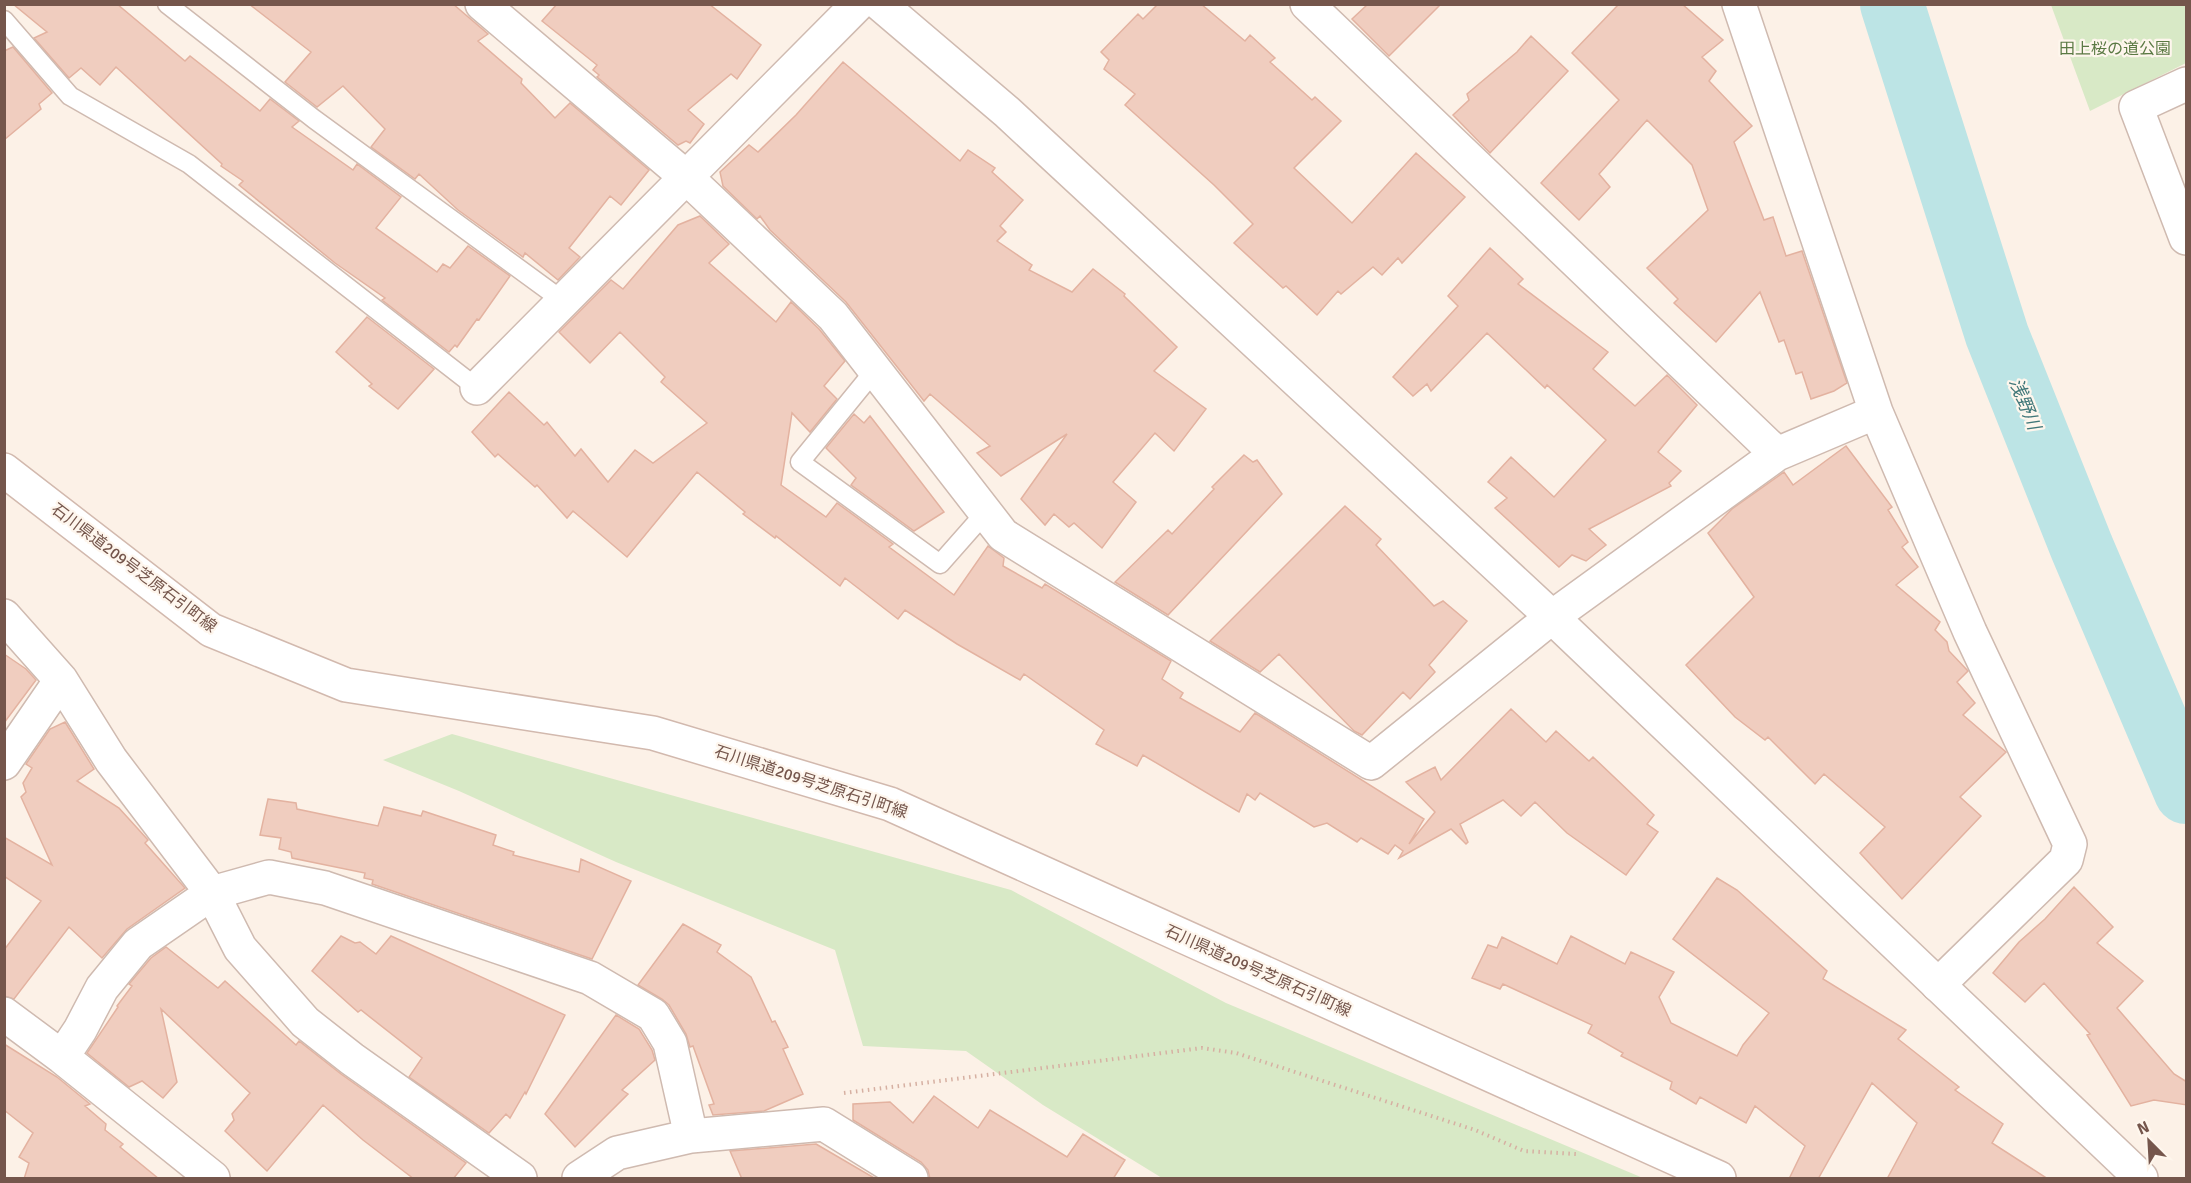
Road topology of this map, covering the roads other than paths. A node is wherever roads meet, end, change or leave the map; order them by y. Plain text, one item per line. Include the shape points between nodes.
1 (167, 4) edge
2 (482, 4) edge
3 (858, 4) edge
4 (880, 4) edge
5 (1307, 4) edge
6 (1718, 4) edge
7 (1743, 18) edge
8 (4, 20) edge
9 (2187, 84) edge
10 (687, 177) junction
11 (2187, 238) edge
12 (563, 301) junction
13 (875, 370) junction
14 (477, 388) joint
15 (1876, 412) junction
16 (1777, 454) junction
17 (4, 470) edge
18 (985, 513) junction
19 (4, 616) edge
20 (1552, 617) junction
21 (61, 680) junction
22 (4, 764) edge
23 (212, 893) junction
24 (1938, 985) junction
25 (4, 1014) edge
26 (62, 1057) junction
27 (691, 1136) junction
28 (213, 1179) edge
29 (520, 1179) edge
30 (579, 1179) edge
31 (911, 1179) edge
32 (1719, 1179) edge
33 (2141, 1179) edge

1 - 12 lane via 314,119
2 - 10 street
3 - 10 street
4 - 20 street via 1007,112
5 - 16 street
6 - 7 street
7 - 15 street
8 - 14 lane via 70,96 189,164
9 - 11 street via 2136,107
10 - 12 street
10 - 13 street via 833,316
12 - 14 street
13 - 18 street
13 - 18 lane via 800,462 940,564
15 - 16 street
15 - 24 street via 1970,632 2070,843 2066,860
16 - 20 street
17 - 32 street, 石川県道209号芝原石引町線 via 211,630 346,685 653,732 890,804
18 - 20 street via 1002,535 1371,763
19 - 21 street
20 - 24 street
21 - 22 street
21 - 23 street via 111,760
23 - 26 street via 138,944 102,988
23 - 27 street via 269,877 324,888 590,978 653,1015 670,1042
23 - 29 street via 240,948 305,1022
24 - 33 street
25 - 26 street
26 - 28 street
27 - 30 street via 617,1153
27 - 31 street via 824,1124

